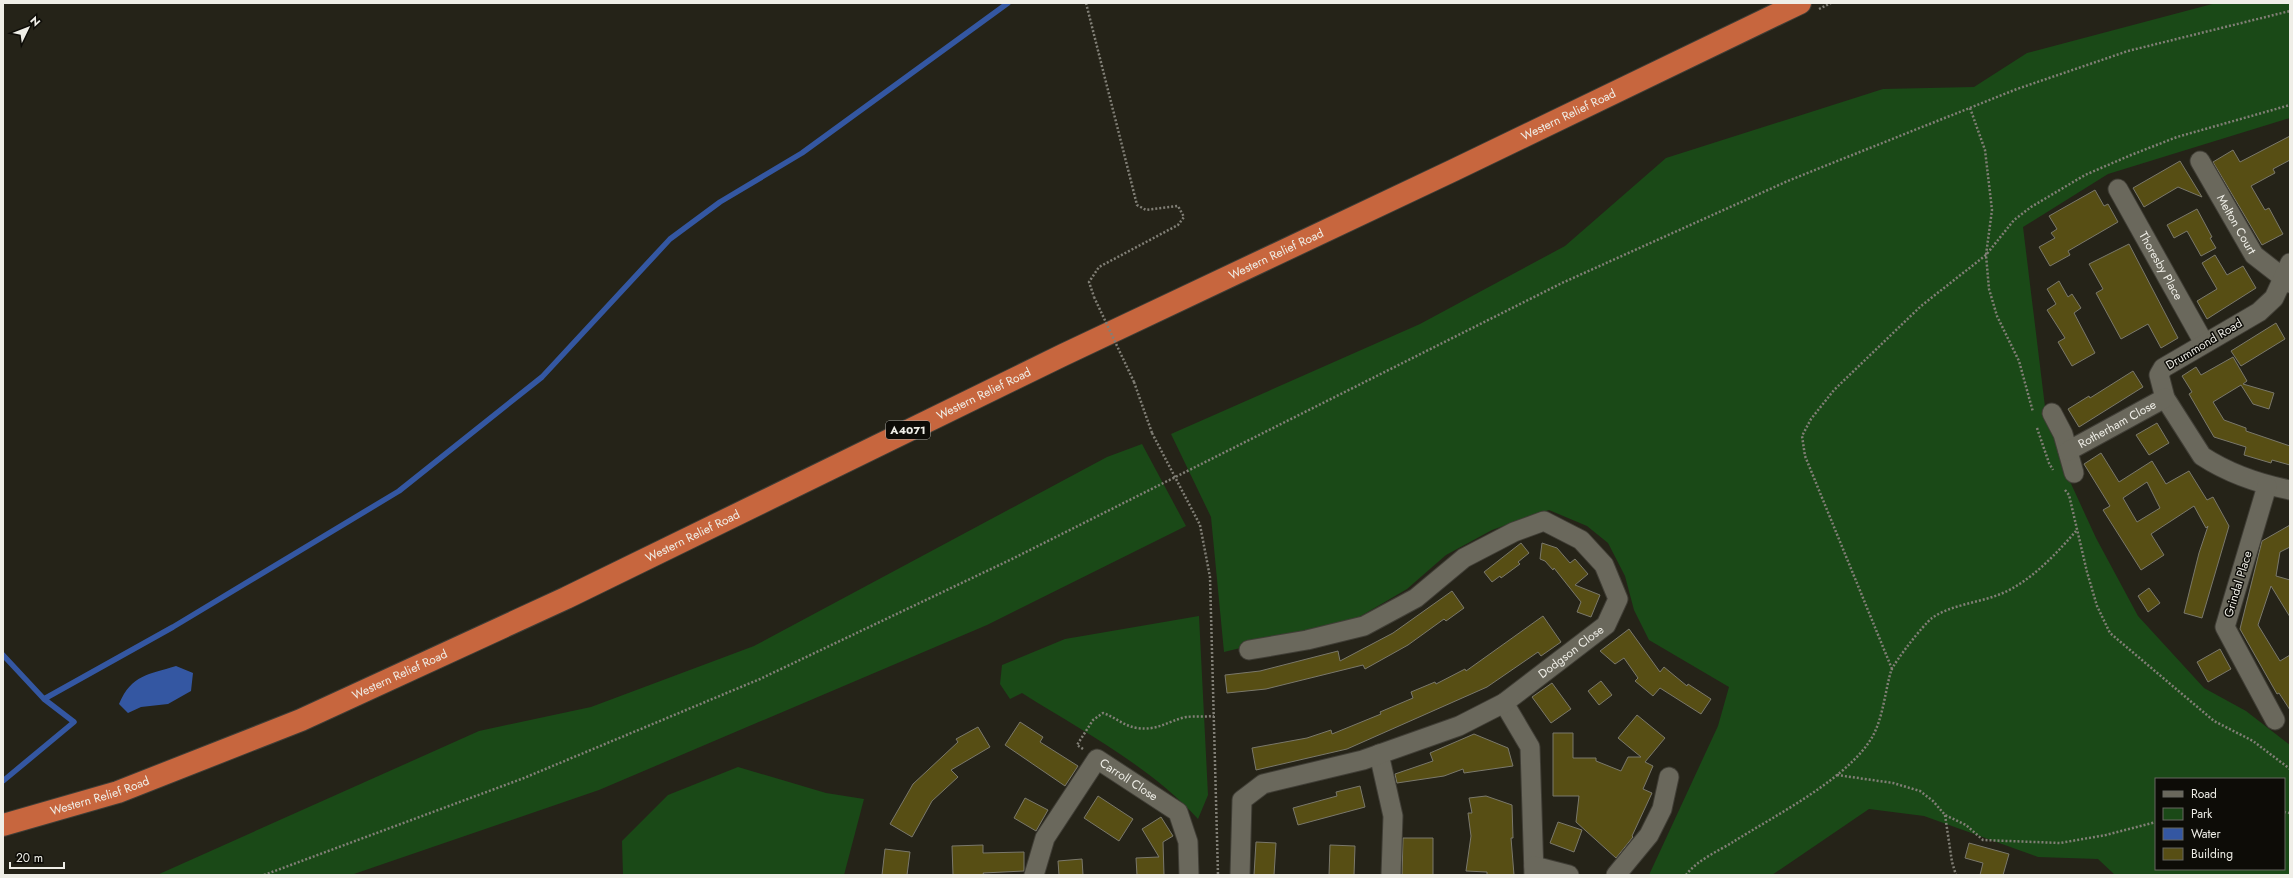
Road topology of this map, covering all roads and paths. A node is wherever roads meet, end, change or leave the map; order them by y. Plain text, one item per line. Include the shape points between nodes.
1 (1086, 3) edge
2 (1800, 3) edge
3 (2290, 11) edge
4 (2290, 105) edge
5 (1970, 108) junction
6 (2200, 162) dead end
7 (2118, 189) dead end
8 (1986, 255) junction
9 (2288, 274) edge
10 (2204, 343) junction
11 (2165, 398) junction
12 (2043, 416) joint
13 (2037, 426) dead end
14 (2068, 451) junction
15 (2056, 474) dead end
16 (2068, 479) joint
17 (2267, 486) junction
18 (2290, 490) edge
19 (2076, 531) junction
20 (1249, 650) dead end
21 (1892, 669) junction
22 (1504, 703) junction
23 (1214, 716) junction
24 (2274, 720) dead end
25 (1379, 754) junction
26 (1097, 759) junction
27 (2290, 769) edge
28 (1837, 776) junction
29 (1669, 777) dead end
30 (1945, 815) junction
31 (2155, 822) edge
32 (3, 824) edge
33 (1534, 870) edge
34 (264, 875) edge
35 (1034, 875) edge
36 (1189, 875) edge
37 (1218, 875) edge
38 (1240, 875) edge
39 (1390, 875) edge
40 (1569, 875) edge
41 (1616, 875) edge
42 (1686, 875) edge
43 (1956, 875) edge

1 - 23 path, bridge via 1137,205 1146,210 1178,206 1184,217 1178,225 1098,267 1089,282 1134,382 1152,433 1200,525 1210,577
2 - 32 highway, Western Relief Road / A4071 via 1063,355 566,598 301,720 118,792
3 - 5 path via 2128,51
4 - 8 path via 2178,138 2096,170 2031,207 2014,220
5 - 8 path via 1985,150 1992,210
5 - 34 path via 1790,180 1562,284 1012,559 760,679 524,778
6 - 9 street, Melton Court via 2254,255
7 - 10 street, Thoresby Place
8 - 12 path via 1989,289 1997,316
8 - 21 path via 1895,329 1834,390 1811,419 1802,436 1805,456
9 - 10 street, Drummond Road via 2274,298 2259,312
10 - 11 street, Drummond Road via 2163,368 2159,374
11 - 14 street, Rotherham Close
11 - 17 street, Drummond Road via 2202,456
12 - 14 street, Rotherham Close
13 - 15 path via 2049,463
14 - 16 street, Rotherham Close
16 - 19 path
17 - 18 street, Drummond Road
17 - 24 street, Grindal Place via 2225,627
19 - 21 path via 2059,551 2030,577 2003,593 1962,605 1932,618 1920,630
19 - 27 path via 2097,606 2110,633 2214,721 2253,741
20 - 22 street, Dodgson Close via 1307,640 1364,626 1416,598 1464,558 1514,532 1544,521 1581,540 1604,565 1618,599 1606,625
21 - 28 path via 1882,712 1867,745
22 - 25 street, Dodgson Close via 1459,726
22 - 33 street via 1530,747
23 - 26 path via 1185,717 1162,727 1138,728 1126,725 1103,712 1093,720 1077,746
23 - 37 path
25 - 38 street, Dodgson Close via 1263,784 1242,800
25 - 39 street via 1393,816
26 - 35 street, Carroll Close via 1045,838
26 - 36 street, Carroll Close via 1178,812 1188,842
28 - 30 path via 1893,783 1920,791
28 - 42 path via 1725,846
29 - 41 street via 1662,809 1649,836
30 - 31 path via 1966,825 1983,840 1998,842 2060,843
30 - 43 path via 1949,849
33 - 40 street

